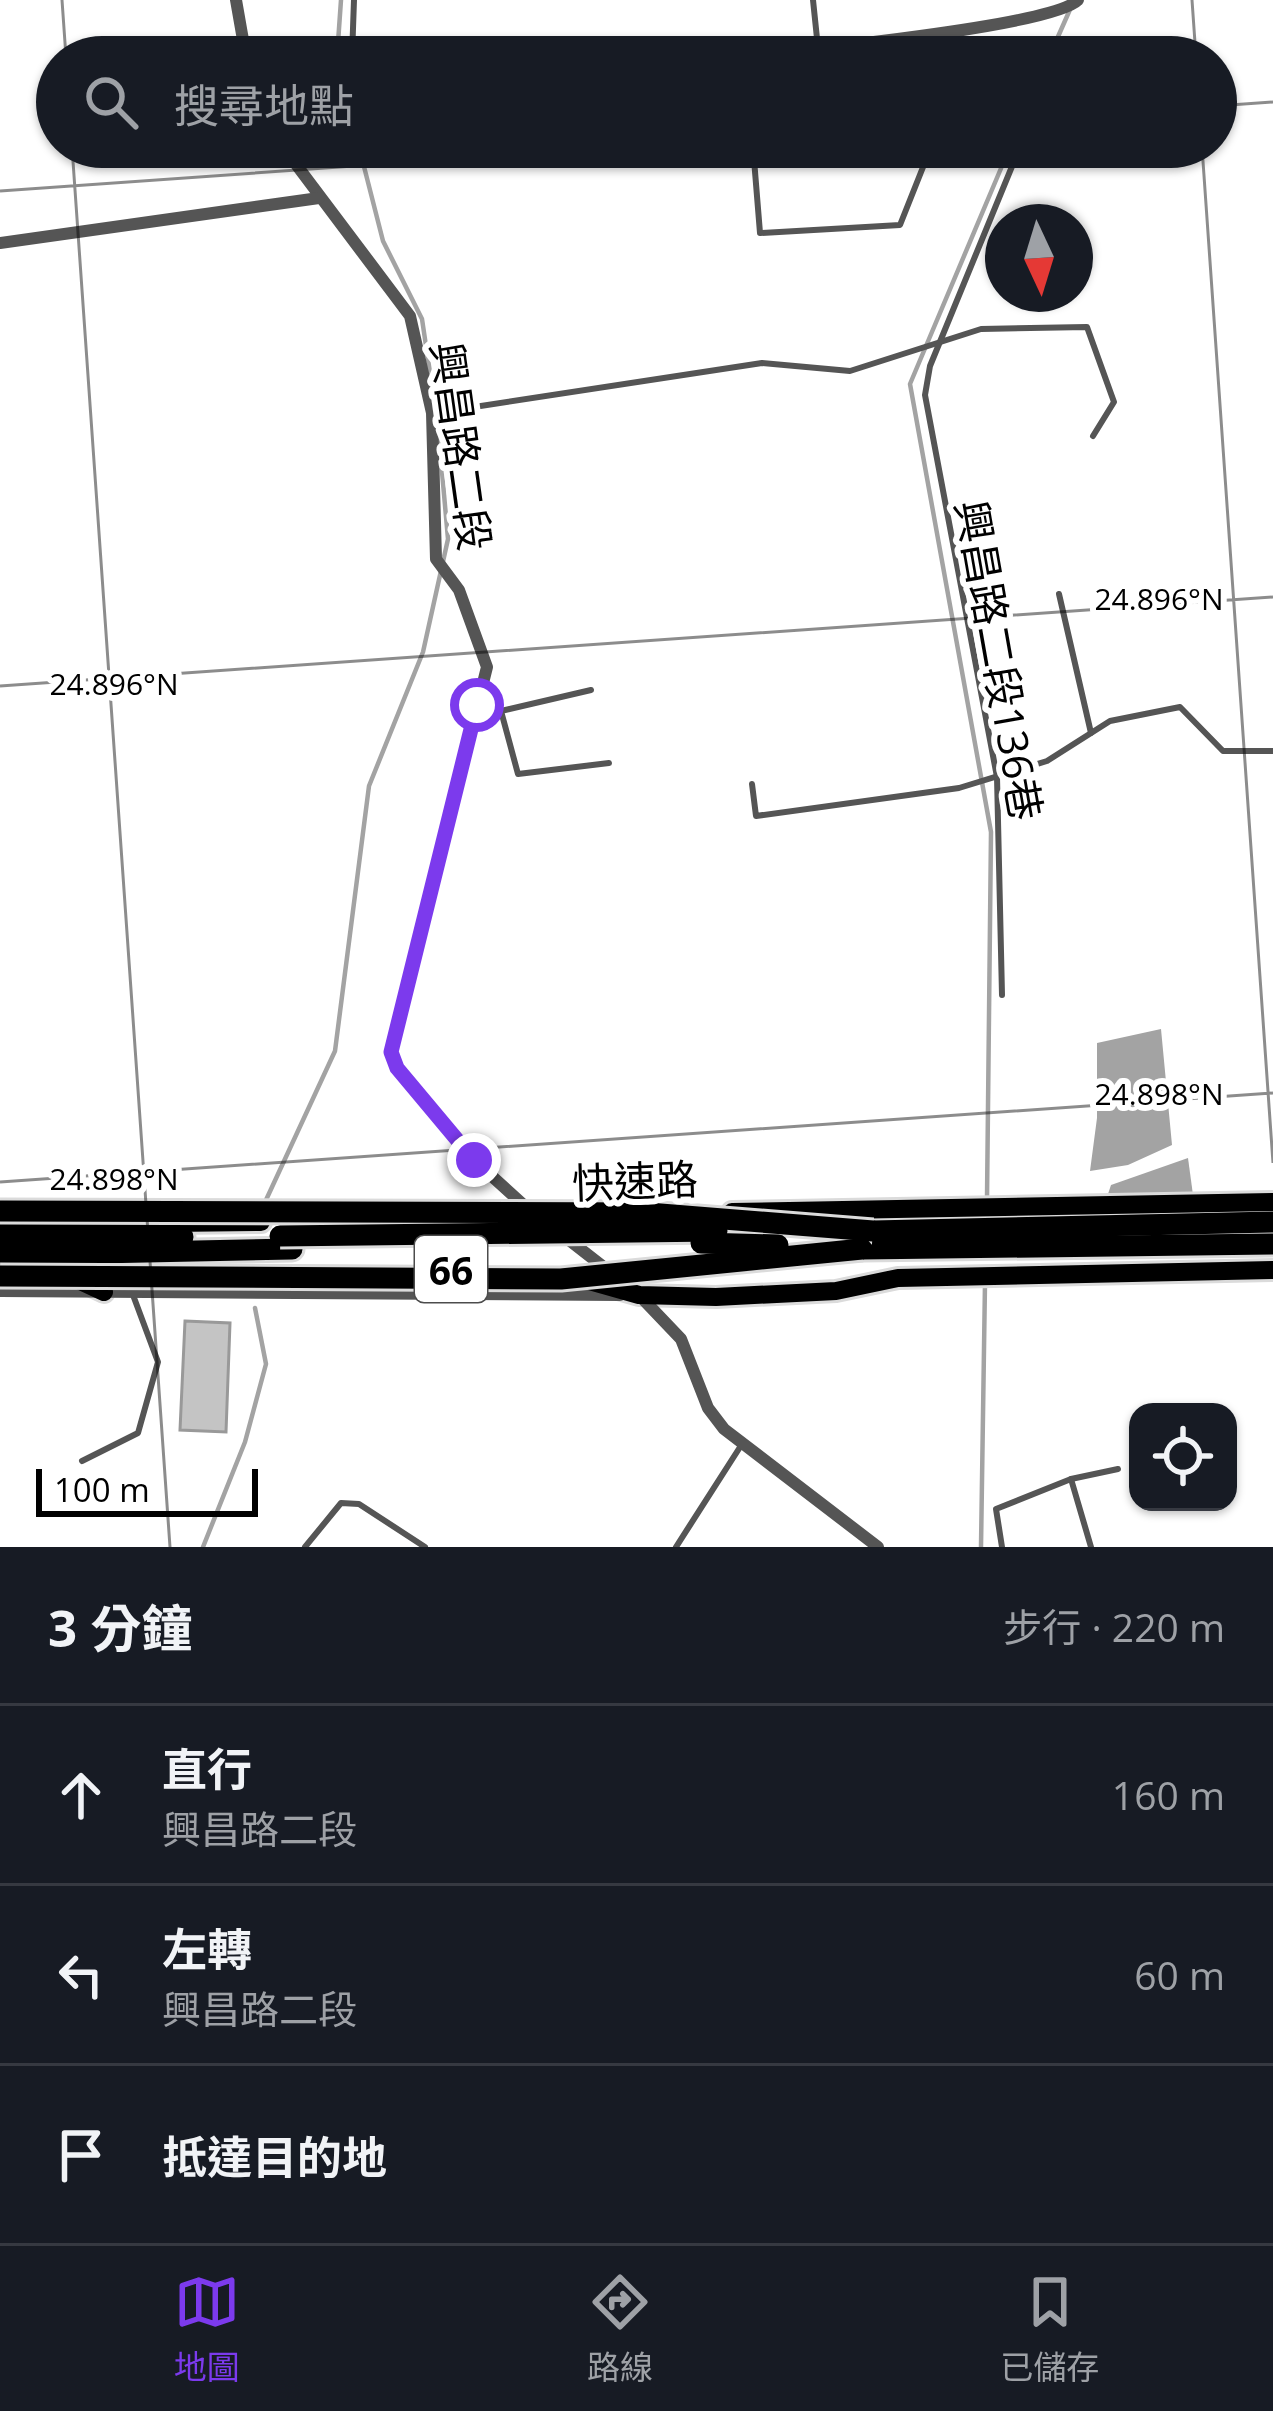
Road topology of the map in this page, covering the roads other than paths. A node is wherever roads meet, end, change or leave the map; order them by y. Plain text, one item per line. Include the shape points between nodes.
1 (236, 0) edge
2 (354, 0) edge
3 (813, 0) edge
4 (1072, 5) edge
5 (947, 32) junction
6 (242, 36) edge
7 (353, 36) edge
8 (817, 36) edge
9 (915, 36) edge
10 (947, 36) edge
11 (298, 168) edge
12 (755, 168) edge
13 (923, 168) edge
14 (1011, 168) edge
15 (319, 198) junction
16 (0, 243) edge
17 (941, 339) junction
18 (432, 413) junction
19 (1093, 436) dead end
20 (1059, 594) dead end
21 (591, 690) dead end
22 (477, 705) junction
23 (501, 711) junction
24 (1091, 733) junction
25 (1273, 751) edge
26 (609, 763) dead end
27 (997, 777) junction
28 (752, 784) dead end
29 (1002, 995) dead end
30 (1273, 1202) edge
31 (522, 1205) junction
32 (0, 1207) edge
33 (542, 1219) junction
34 (1273, 1222) edge
35 (0, 1225) edge
36 (0, 1238) edge
37 (868, 1240) junction
38 (286, 1242) junction
39 (1273, 1244) edge
40 (0, 1255) edge
41 (0, 1265) edge
42 (48, 1266) junction
43 (1273, 1270) edge
44 (0, 1276) edge
45 (0, 1291) edge
46 (104, 1292) junction
47 (132, 1292) junction
48 (639, 1295) junction
49 (742, 1443) junction
50 (82, 1460) dead end
51 (1118, 1469) dead end
52 (1071, 1479) junction
53 (305, 1547) edge
54 (425, 1547) edge
55 (676, 1547) edge
56 (878, 1547) edge
57 (1002, 1547) edge
58 (1091, 1547) edge

1 - 6 street
2 - 7 lane
3 - 8 lane
4 - 5 street
5 - 9 street
5 - 10 lane
11 - 15 street, 興昌路二段
12 - 13 lane via 760,233 900,225
14 - 17 lane, 興昌路二段136巷
15 - 16 street
15 - 18 street, 興昌路二段 via 410,316
17 - 18 lane via 850,371 762,363
17 - 19 lane via 982,329 1087,327 1114,402
17 - 27 lane, 興昌路二段136巷 via 930,366 927,419
18 - 22 street, 興昌路二段 via 442,567 459,590 487,667
20 - 24 lane
21 - 23 lane
22 - 23 lane
22 - 31 street, 興昌路二段 via 391,1052 474,1160
23 - 26 lane via 518,774
24 - 25 lane via 1180,707 1223,751
24 - 27 lane via 1047,761
27 - 28 lane via 756,816
27 - 29 lane, 興昌路二段136巷
30 - 33 main road, 快速路 / 66
31 - 32 street, 快速路
31 - 33 street, 興昌路二段
32 - 37 highway, 66, bridge via 648,1213
33 - 35 main road, 快速路 / 66
33 - 48 street, 興昌路二段
34 - 37 highway, 66
36 - 38 highway
37 - 38 highway, bridge
37 - 39 highway, 66
37 - 44 highway, 66, bridge via 561,1279
38 - 40 highway
41 - 42 main road, 66
42 - 46 main road
42 - 48 main road, 66 via 489,1269 567,1274
43 - 48 main road, 66 via 898,1278 836,1291
45 - 46 street
46 - 47 street
47 - 48 street
47 - 50 lane via 158,1362 138,1433
48 - 49 street, 興昌路二段 via 681,1339 708,1408
49 - 55 lane
49 - 56 street, 興昌路二段
51 - 52 lane
52 - 57 lane via 995,1509
52 - 58 lane
53 - 54 lane via 340,1503 359,1504

